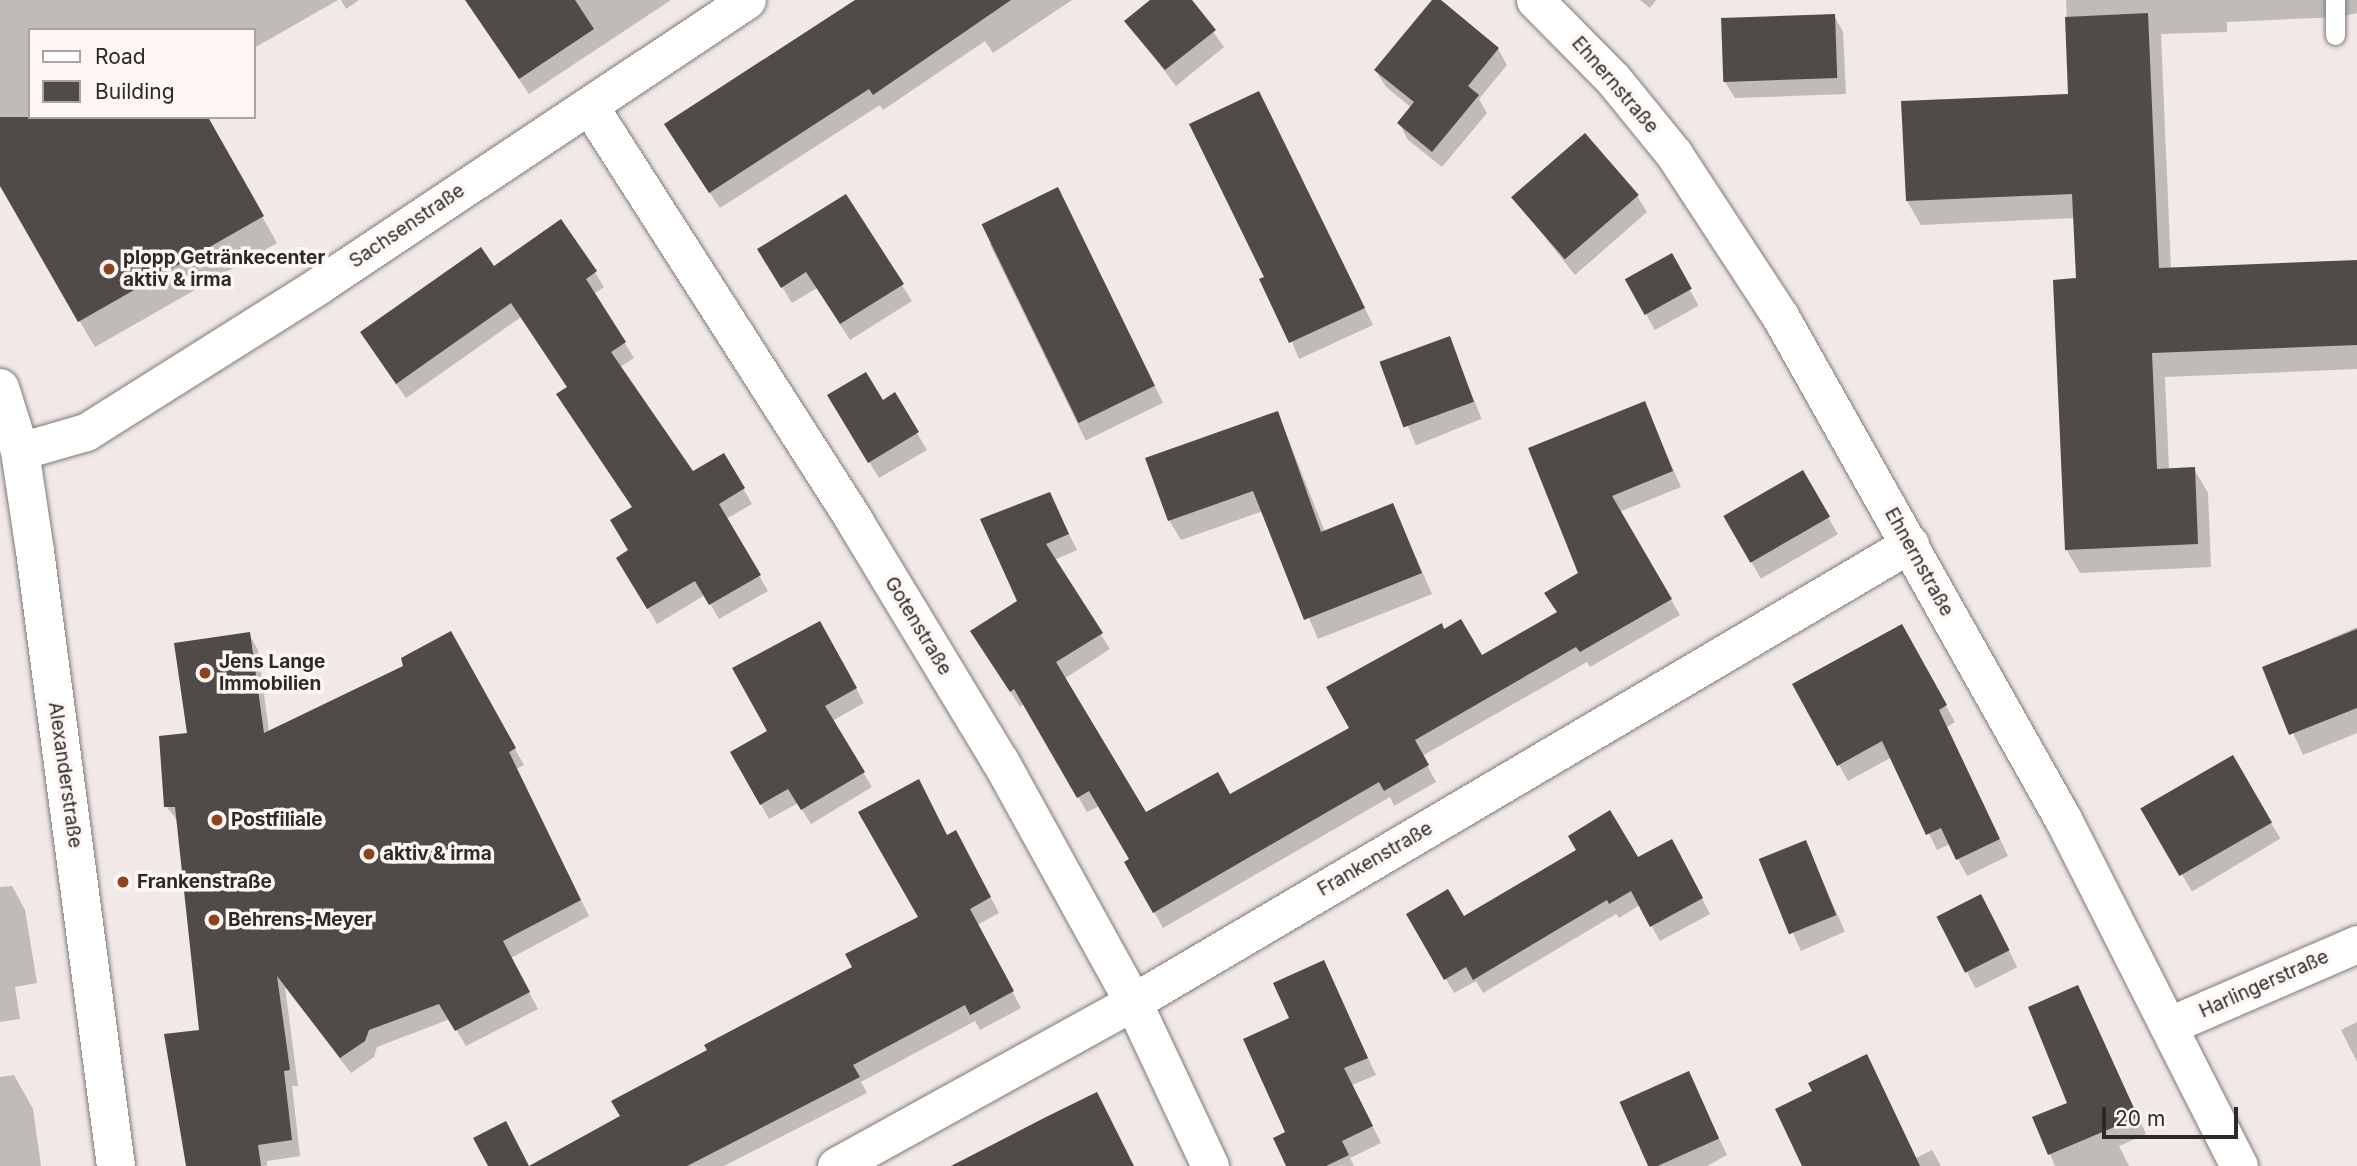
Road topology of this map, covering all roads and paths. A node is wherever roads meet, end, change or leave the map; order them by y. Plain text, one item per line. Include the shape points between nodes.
1 (747, 0) edge
2 (1535, 0) edge
3 (2335, 0) edge
4 (2335, 35) dead end
5 (590, 107) junction
6 (0, 388) edge
7 (20, 451) junction
8 (1910, 544) junction
9 (2357, 944) edge
10 (1133, 1002) junction
11 (2170, 1025) junction
12 (116, 1166) edge
13 (836, 1166) edge
14 (1210, 1166) edge
15 (2239, 1166) edge

1 - 5 street, Sachsenstraße
2 - 8 street, Ehnernstraße via 1613,79 1674,154 1780,316
3 - 4 lane
5 - 7 street, Sachsenstraße via 86,432
5 - 10 street, Gotenstraße via 855,522 1000,761
6 - 7 street, Alexanderstraße
7 - 12 street, Alexanderstraße
8 - 10 street, Frankenstraße
8 - 11 street, Ehnernstraße via 2063,819
9 - 11 street, Harlingerstraße
10 - 13 street, Frankenstraße
10 - 14 street, Gotenstraße
11 - 15 street, Ehnernstraße

